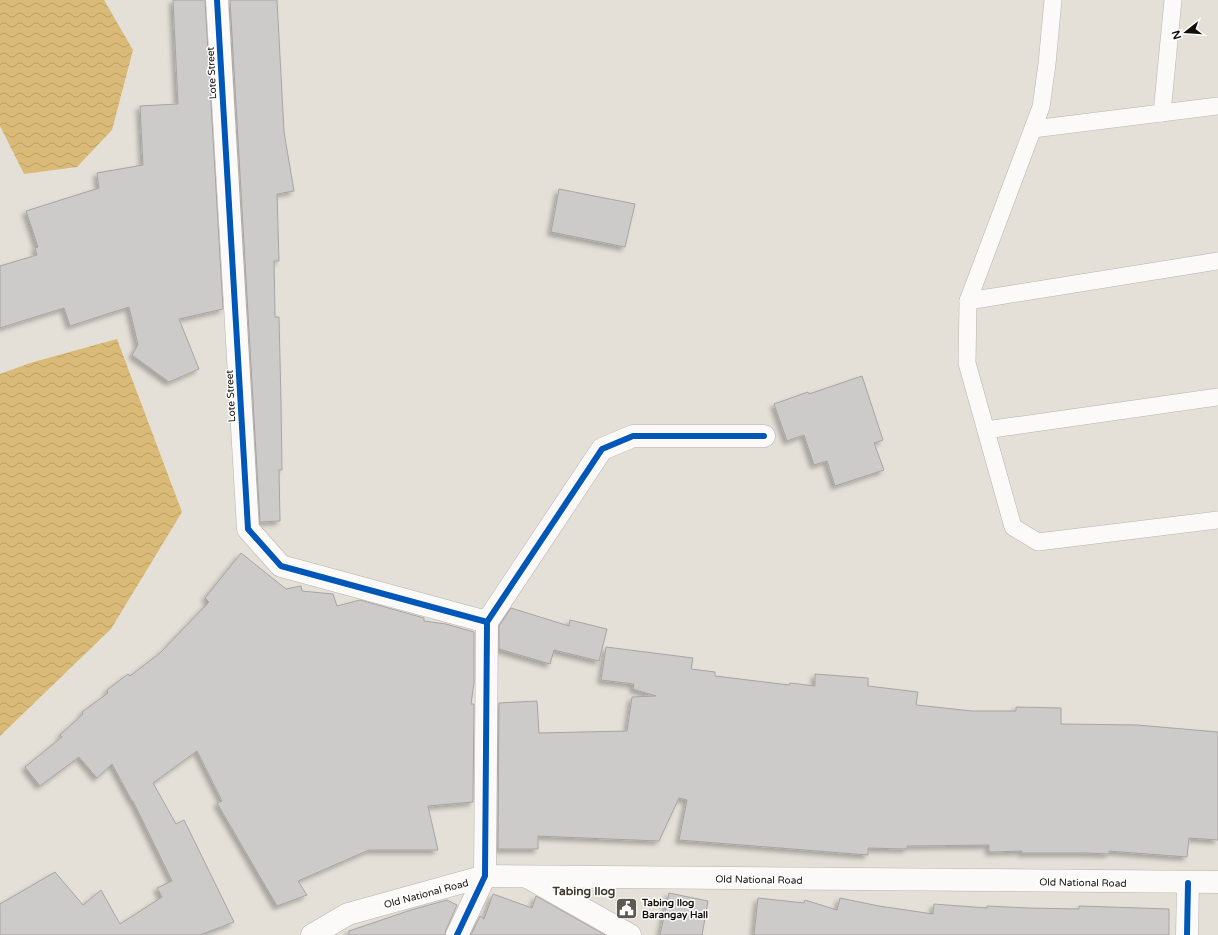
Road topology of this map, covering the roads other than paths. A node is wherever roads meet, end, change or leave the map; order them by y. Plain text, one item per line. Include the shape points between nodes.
1 (217, 0) edge
2 (1053, 0) edge
3 (1173, 0) edge
4 (1218, 106) edge
5 (1162, 113) junction
6 (1033, 129) junction
7 (1218, 261) edge
8 (968, 301) junction
9 (1218, 397) edge
10 (986, 430) junction
11 (764, 436) dead end
12 (1218, 520) edge
13 (487, 622) junction
14 (485, 876) junction
15 (527, 877) junction
16 (1218, 882) edge
17 (1188, 883) junction
18 (312, 935) edge
19 (458, 935) edge
20 (630, 935) edge
21 (1187, 935) edge

1 - 13 street, Lote Street via 248,529 281,566
2 - 6 lane via 1047,64 1040,107
3 - 5 lane
4 - 5 lane
5 - 6 lane
6 - 8 lane
7 - 8 lane
8 - 10 lane via 967,363
9 - 10 lane
10 - 12 lane via 1013,527 1038,542
11 - 13 street via 634,436 602,449
13 - 14 street
14 - 15 street, Old National Road
14 - 18 street, Old National Road via 348,914
14 - 19 street
15 - 17 street, Old National Road
15 - 20 street
16 - 17 street, Old National Road
17 - 21 street

